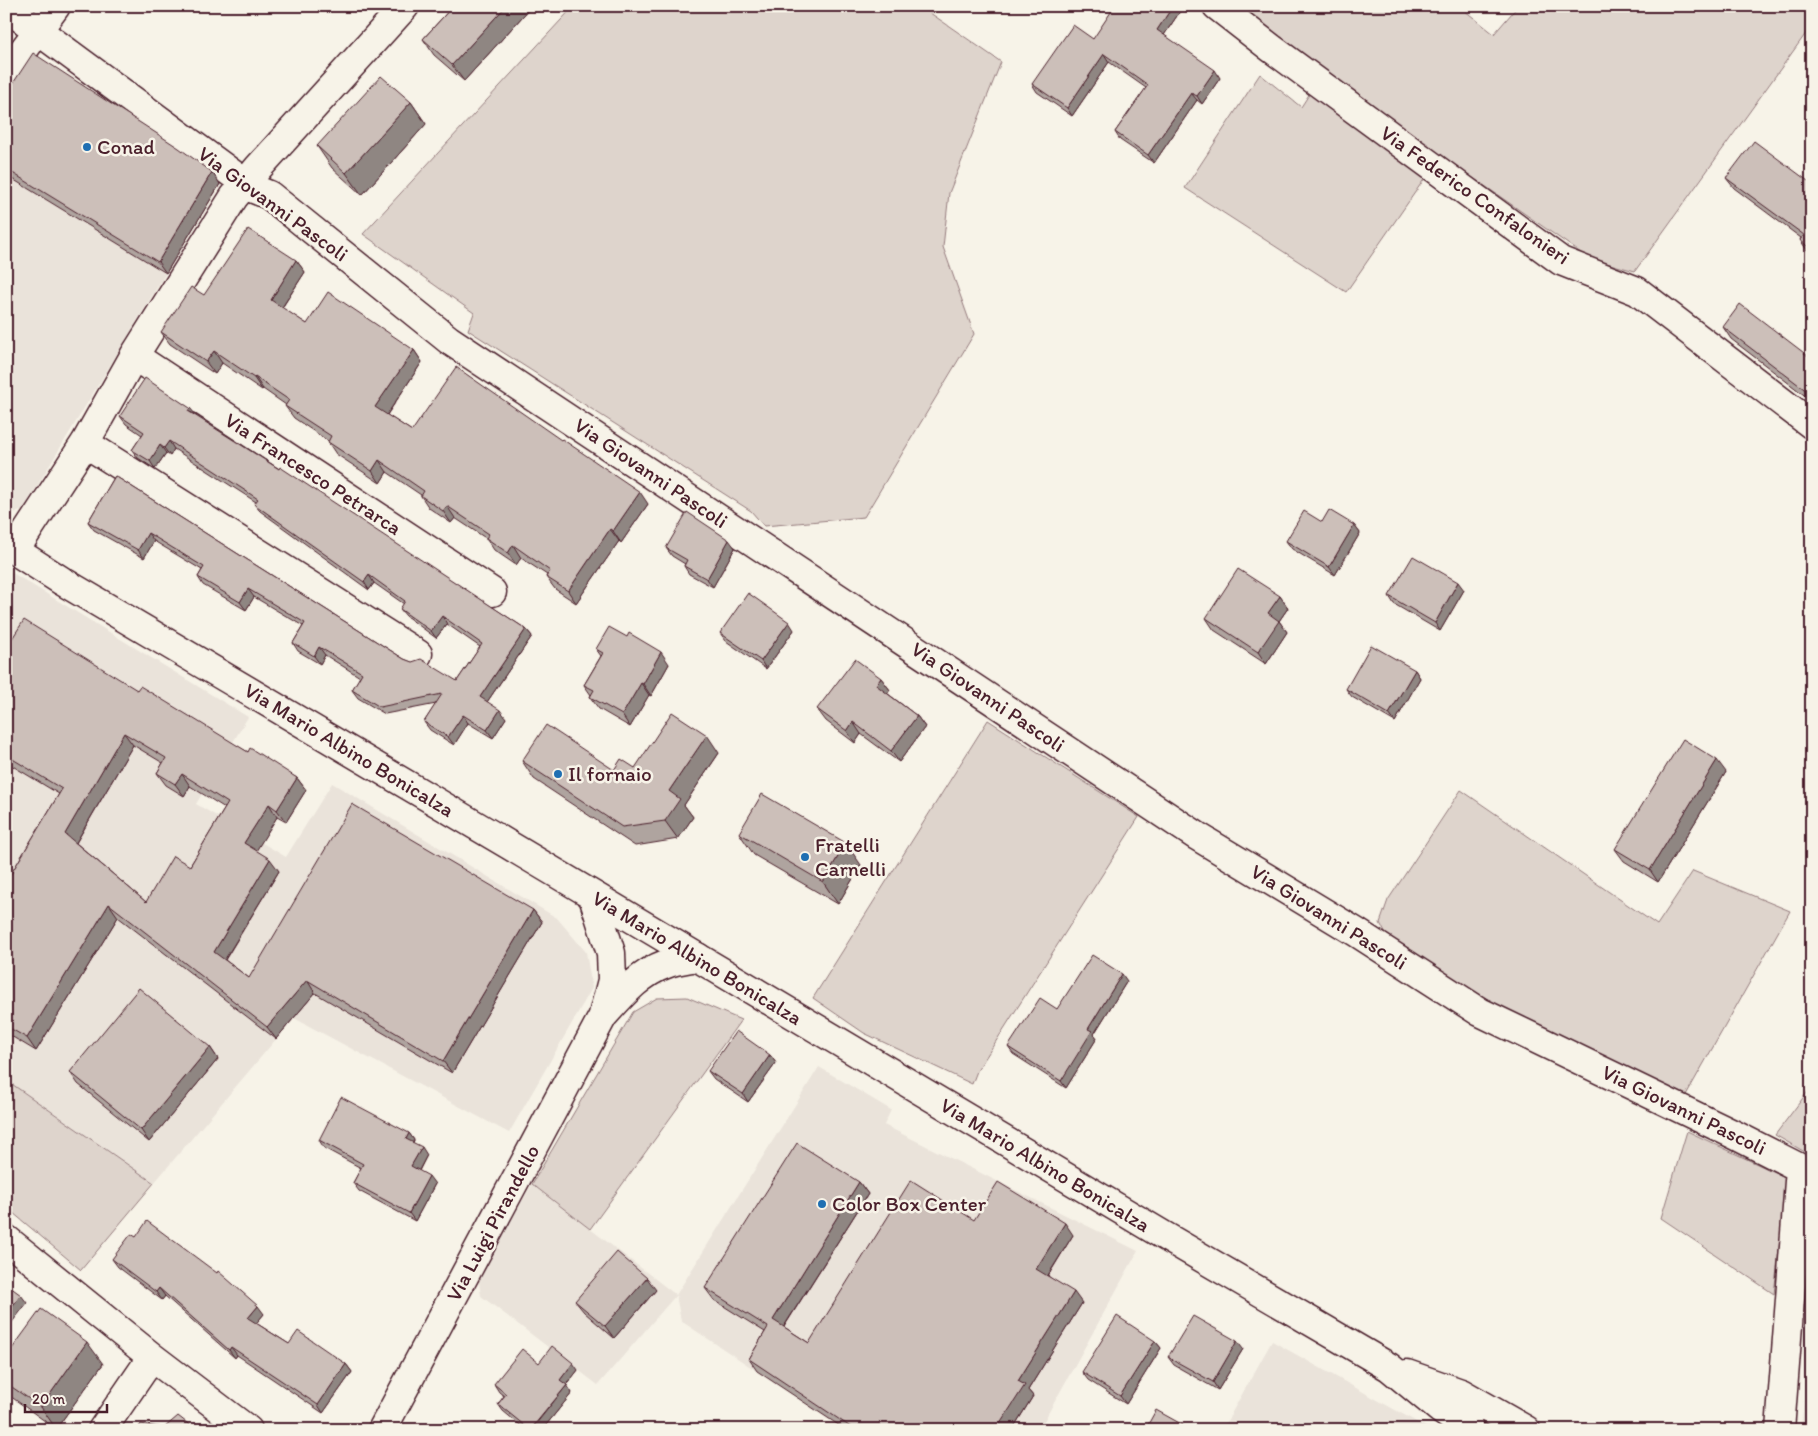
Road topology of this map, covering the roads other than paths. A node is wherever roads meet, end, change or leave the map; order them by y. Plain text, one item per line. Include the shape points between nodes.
1 (56, 6) edge
2 (405, 6) edge
3 (1217, 6) edge
4 (6, 7) edge
5 (40, 30) junction
6 (6, 74) edge
7 (244, 185) junction
8 (134, 356) junction
9 (1812, 425) edge
10 (84, 443) junction
11 (10, 548) edge
12 (492, 592) dead end
13 (418, 654) dead end
14 (593, 896) junction
15 (697, 957) junction
16 (603, 1016) junction
17 (6, 1239) edge
18 (152, 1357) junction
19 (1389, 1367) junction
20 (102, 1430) edge
21 (248, 1430) edge
22 (382, 1430) edge
23 (1470, 1430) edge
24 (1526, 1430) edge
25 (1780, 1430) edge

1 - 5 street
2 - 7 street
3 - 9 street, Via Federico Confalonieri via 1561,261 1637,290
4 - 5 street, Via Giovanni Pascoli
5 - 6 street
5 - 7 street, Via Giovanni Pascoli
7 - 8 street
7 - 25 street, Via Giovanni Pascoli via 269,195 449,340 1197,836 1480,1012 1800,1168
8 - 10 street
8 - 12 street, Via Francesco Petrarca
10 - 11 street
10 - 13 street
11 - 14 street, Via Mario Albino Bonicalza
14 - 15 street, Via Mario Albino Bonicalza
14 - 16 street, Via Luigi Pirandello via 611,953 612,980
15 - 16 street, Via Luigi Pirandello via 647,972
15 - 19 street, Via Mario Albino Bonicalza
16 - 22 street, Via Luigi Pirandello
17 - 18 street
18 - 20 street
18 - 21 street
19 - 23 street, Via Mario Albino Bonicalza
19 - 24 street, Via Mario Albino Bonicalza via 1461,1393

